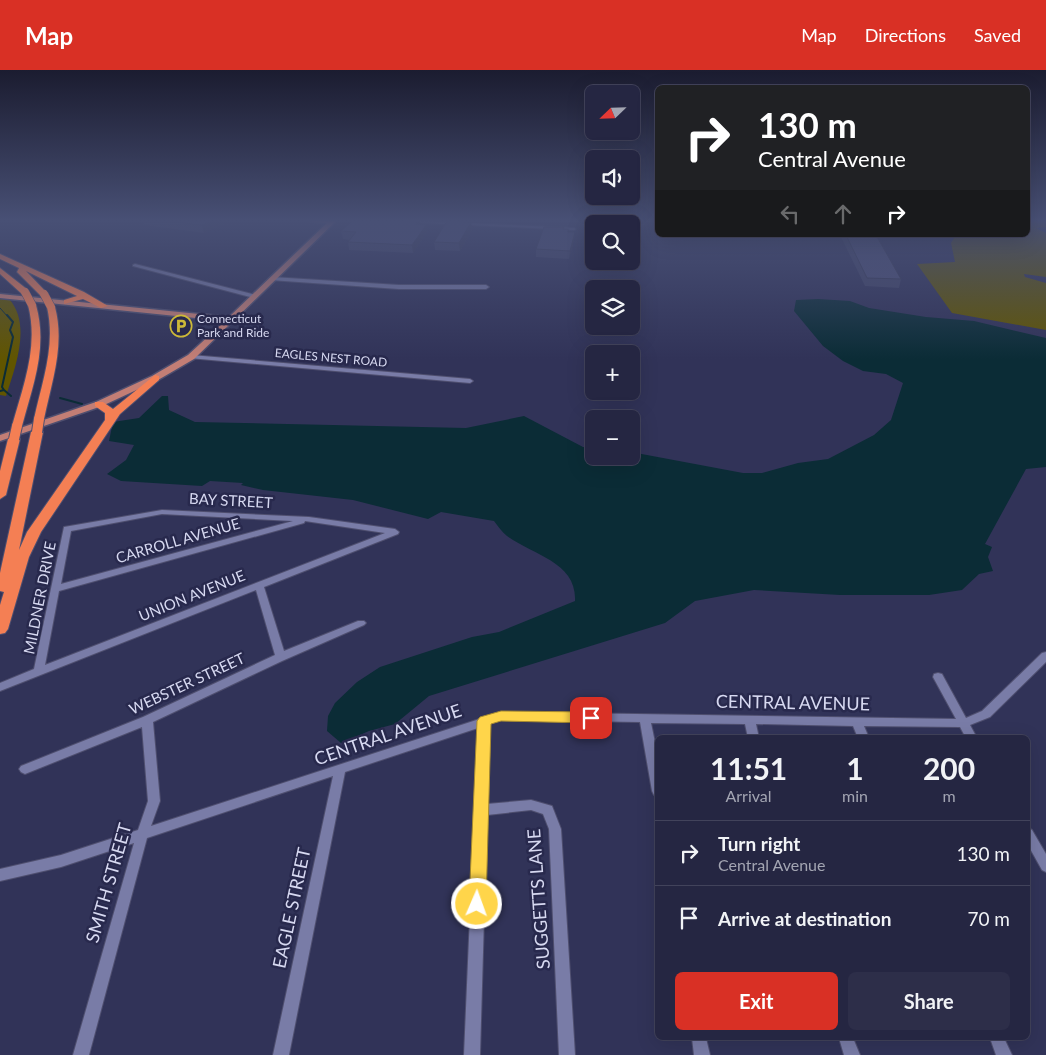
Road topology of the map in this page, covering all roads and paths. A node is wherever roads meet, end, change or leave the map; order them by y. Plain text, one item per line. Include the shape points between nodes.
1 (14, 267) edge
2 (22, 267) edge
3 (143, 267) edge
4 (285, 267) edge
5 (0, 270) edge
6 (272, 280) junction
7 (486, 287) dead end
8 (81, 294) junction
9 (0, 296) edge
10 (254, 296) junction
11 (67, 302) junction
12 (104, 306) junction
13 (231, 318) junction
14 (191, 357) junction
15 (155, 378) junction
16 (470, 381) dead end
17 (99, 404) junction
18 (110, 420) junction
19 (17, 426) joint
20 (0, 438) edge
21 (14, 439) joint
22 (0, 495) edge
23 (308, 519) junction
24 (67, 529) joint
25 (395, 532) joint
26 (259, 586) junction
27 (55, 589) junction
28 (0, 607) edge
29 (361, 623) dead end
30 (0, 629) edge
31 (1046, 656) edge
32 (281, 657) junction
33 (39, 671) junction
34 (938, 677) dead end
35 (0, 687) edge
36 (645, 718) junction
37 (147, 720) junction
38 (749, 720) junction
39 (484, 721) junction
40 (857, 722) junction
41 (964, 723) junction
42 (753, 735) edge
43 (863, 735) edge
44 (970, 735) edge
45 (25, 768) dead end
46 (340, 769) junction
47 (655, 774) edge
48 (480, 810) junction
49 (142, 835) junction
50 (1030, 838) edge
51 (1046, 866) edge
52 (0, 875) edge
53 (699, 1040) edge
54 (847, 1040) edge
55 (998, 1040) edge
56 (81, 1055) edge
57 (281, 1055) edge
58 (472, 1055) edge
59 (567, 1055) edge
60 (702, 1055) edge
61 (852, 1055) edge
62 (1004, 1055) edge

1 - 28 highway, bridge via 44,294 51,307 55,340
2 - 8 highway
3 - 10 street
4 - 6 main road
5 - 19 highway, bridge via 25,292 37,321 37,343
6 - 7 street via 399,287
6 - 10 main road
8 - 11 highway via 80,299
8 - 12 highway
9 - 11 main road
10 - 13 main road
11 - 12 main road
12 - 13 main road
13 - 14 main road
14 - 15 main road
14 - 16 street, EAGLES NEST ROAD
15 - 17 main road
15 - 18 highway
17 - 18 highway via 110,412
17 - 20 main road
18 - 30 highway via 29,541
19 - 21 highway, bridge
21 - 22 highway
23 - 24 street, BAY STREET via 162,512
23 - 25 street, BAY STREET
23 - 27 street, CARROLL AVENUE
24 - 27 street, MILDNER DRIVE
25 - 26 street, UNION AVENUE
26 - 32 street
26 - 33 street, UNION AVENUE
27 - 33 street, MILDNER DRIVE
29 - 32 street, WEBSTER STREET
31 - 41 street, CENTRAL AVENUE via 986,714
32 - 37 street, WEBSTER STREET
33 - 35 street, UNION AVENUE
34 - 41 street
36 - 38 street, CENTRAL AVENUE
36 - 39 street, CENTRAL AVENUE via 501,716
36 - 47 street
37 - 45 street, WEBSTER STREET
37 - 49 street, SMITH STREET via 154,800
38 - 40 street, CENTRAL AVENUE
38 - 42 street
39 - 46 street, CENTRAL AVENUE
39 - 48 street
40 - 41 street, CENTRAL AVENUE
40 - 43 street
41 - 44 street
46 - 49 street, CENTRAL AVENUE
46 - 57 street, EAGLE STREET
48 - 58 street
48 - 59 street, SUGGETTS LANE via 531,805 548,810 552,818
49 - 52 street, CENTRAL AVENUE via 61,861
49 - 56 street, SMITH STREET
50 - 51 street
53 - 60 street
54 - 61 street
55 - 62 street

